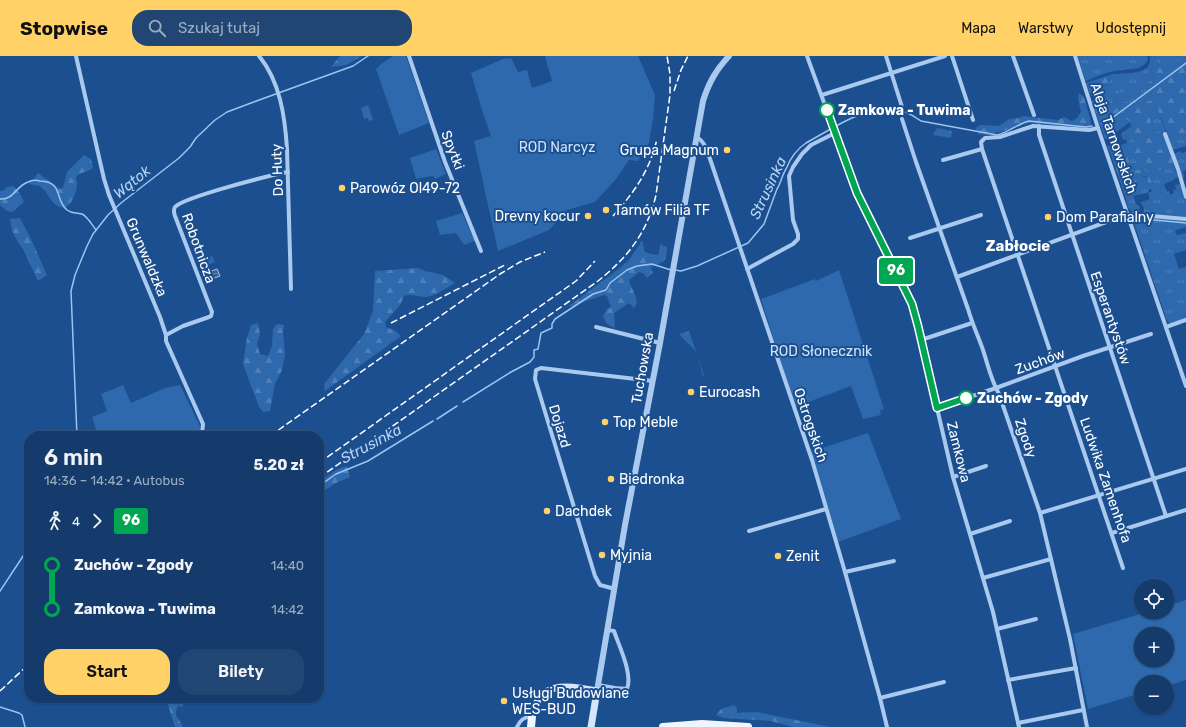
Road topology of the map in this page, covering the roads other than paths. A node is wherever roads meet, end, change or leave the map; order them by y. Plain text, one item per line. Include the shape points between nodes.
1 (76, 56) edge
2 (259, 56) edge
3 (408, 56) edge
4 (729, 56) edge
5 (807, 56) edge
6 (886, 56) edge
7 (945, 56) edge
8 (952, 56) edge
9 (1013, 56) edge
10 (1075, 56) edge
11 (891, 73) junction
12 (822, 96) junction
13 (902, 108) dead end
14 (1034, 115) dead end
15 (902, 119) dead end
16 (972, 120) dead end
17 (1039, 126) junction
18 (1098, 128) junction
19 (835, 132) junction
20 (1165, 134) dead end
21 (696, 137) junction
22 (982, 149) junction
23 (943, 160) dead end
24 (288, 172) junction
25 (1186, 197) edge
26 (1128, 214) junction
27 (981, 215) dead end
28 (1186, 219) edge
29 (940, 228) junction
30 (1072, 235) junction
31 (910, 238) dead end
32 (481, 251) dead end
33 (1018, 254) junction
34 (748, 269) junction
35 (957, 277) junction
36 (291, 289) dead end
37 (1186, 320) edge
38 (972, 323) junction
39 (596, 327) dead end
40 (1166, 327) junction
41 (1151, 334) dead end
42 (166, 335) junction
43 (921, 339) junction
44 (660, 343) junction
45 (1110, 348) junction
46 (1055, 367) junction
47 (653, 381) junction
48 (1186, 386) edge
49 (996, 388) junction
50 (937, 408) junction
51 (202, 431) edge
52 (986, 466) dead end
53 (1186, 469) edge
54 (953, 477) junction
55 (1154, 478) junction
56 (1100, 495) junction
57 (826, 509) junction
58 (1186, 510) edge
59 (1040, 513) junction
60 (1166, 516) junction
61 (1010, 521) dead end
62 (749, 531) dead end
63 (1112, 533) junction
64 (970, 534) junction
65 (1052, 559) junction
66 (894, 561) dead end
67 (1123, 568) dead end
68 (845, 572) junction
69 (983, 578) junction
70 (615, 589) junction
71 (1036, 619) dead end
72 (997, 629) junction
73 (608, 630) junction
74 (1076, 668) junction
75 (1008, 680) junction
76 (944, 682) dead end
77 (598, 688) junction
78 (880, 698) junction
79 (1083, 710) junction
80 (532, 716) junction
81 (1019, 725) edge
82 (517, 727) edge
83 (531, 727) edge
84 (591, 727) edge
85 (663, 727) edge
86 (748, 727) edge
87 (887, 727) edge
88 (1087, 727) edge

1 - 42 street, Grunwaldzka via 104,179
2 - 24 street, Do Huty via 269,70 279,97 285,125
3 - 32 street, Spytki via 445,162
4 - 21 street, Tuchowska via 709,82
5 - 12 street, Zamkowa
6 - 11 street
7 - 11 street
8 - 16 street
9 - 14 street
10 - 18 street, Aleja Tarnowskich
11 - 12 street
11 - 13 street
12 - 19 street, Zamkowa
15 - 29 street, Zgody
17 - 18 street via 1089,130
17 - 22 street via 1031,126 1000,138 983,139
17 - 30 street, Esperantystów via 1039,135
18 - 26 street, Aleja Tarnowskich
19 - 34 street via 811,145 802,154 789,176 793,220 798,239
19 - 43 street, Zamkowa via 857,193 912,304
20 - 25 street
21 - 34 street, Ostrogskich via 704,144 708,153
21 - 44 street, Tuchowska
22 - 23 street
22 - 33 street, Ludwika Zamenhofa
24 - 36 street, Do Huty
24 - 42 street, Robotnicza via 193,198 174,208 212,312 209,317
26 - 28 street
26 - 30 street
26 - 40 street, Aleja Tarnowskich
27 - 29 street
29 - 31 street
29 - 35 street, Zgody
30 - 33 street
30 - 45 street, Esperantystów
33 - 35 street
33 - 46 street, Ludwika Zamenhofa
34 - 57 street, Ostrogskich
35 - 38 street, Zgody
37 - 40 street
38 - 43 street
38 - 49 street, Zgody
39 - 44 street
40 - 48 street, Aleja Tarnowskich
41 - 45 street, Zuchów
42 - 51 street, Grunwaldzka via 166,341 203,424
43 - 50 street, Zamkowa
44 - 47 street, Tuchowska
45 - 46 street, Zuchów
45 - 55 street, Esperantystów
46 - 49 street, Zuchów
46 - 56 street, Ludwika Zamenhofa
47 - 70 street, Tuchowska
47 - 70 street, Dojazd via 540,368 536,370 535,379 595,576 600,585
49 - 50 street, Zuchów
49 - 59 street, Zgody
50 - 54 street, Zamkowa
52 - 54 street
53 - 55 street
54 - 64 street, Zamkowa
55 - 56 street
55 - 60 street, Esperantystów
56 - 59 street
56 - 63 street, Ludwika Zamenhofa
57 - 62 street
57 - 68 street, Ostrogskich
58 - 60 street
59 - 65 street, Zgody
60 - 63 street
61 - 64 street
63 - 67 street, Ludwika Zamenhofa
64 - 69 street, Zamkowa
65 - 69 street
65 - 74 street, Zgody
66 - 68 street
68 - 78 street, Ostrogskich
69 - 72 street, Zamkowa
70 - 73 street, Tuchowska
71 - 72 street
72 - 75 street, Zamkowa
73 - 77 street, Tuchowska
73 - 77 street via 614,631 626,665 629,685 627,689
74 - 75 street
74 - 79 street, Zgody
75 - 81 street, Zamkowa
76 - 78 street
77 - 80 main road via 553,688 540,697
77 - 84 main road, Tuchowska
78 - 87 street, Ostrogskich
79 - 81 street
79 - 88 street, Zgody
80 - 82 street via 527,716
80 - 83 main road
85 - 86 main road via 702,724

